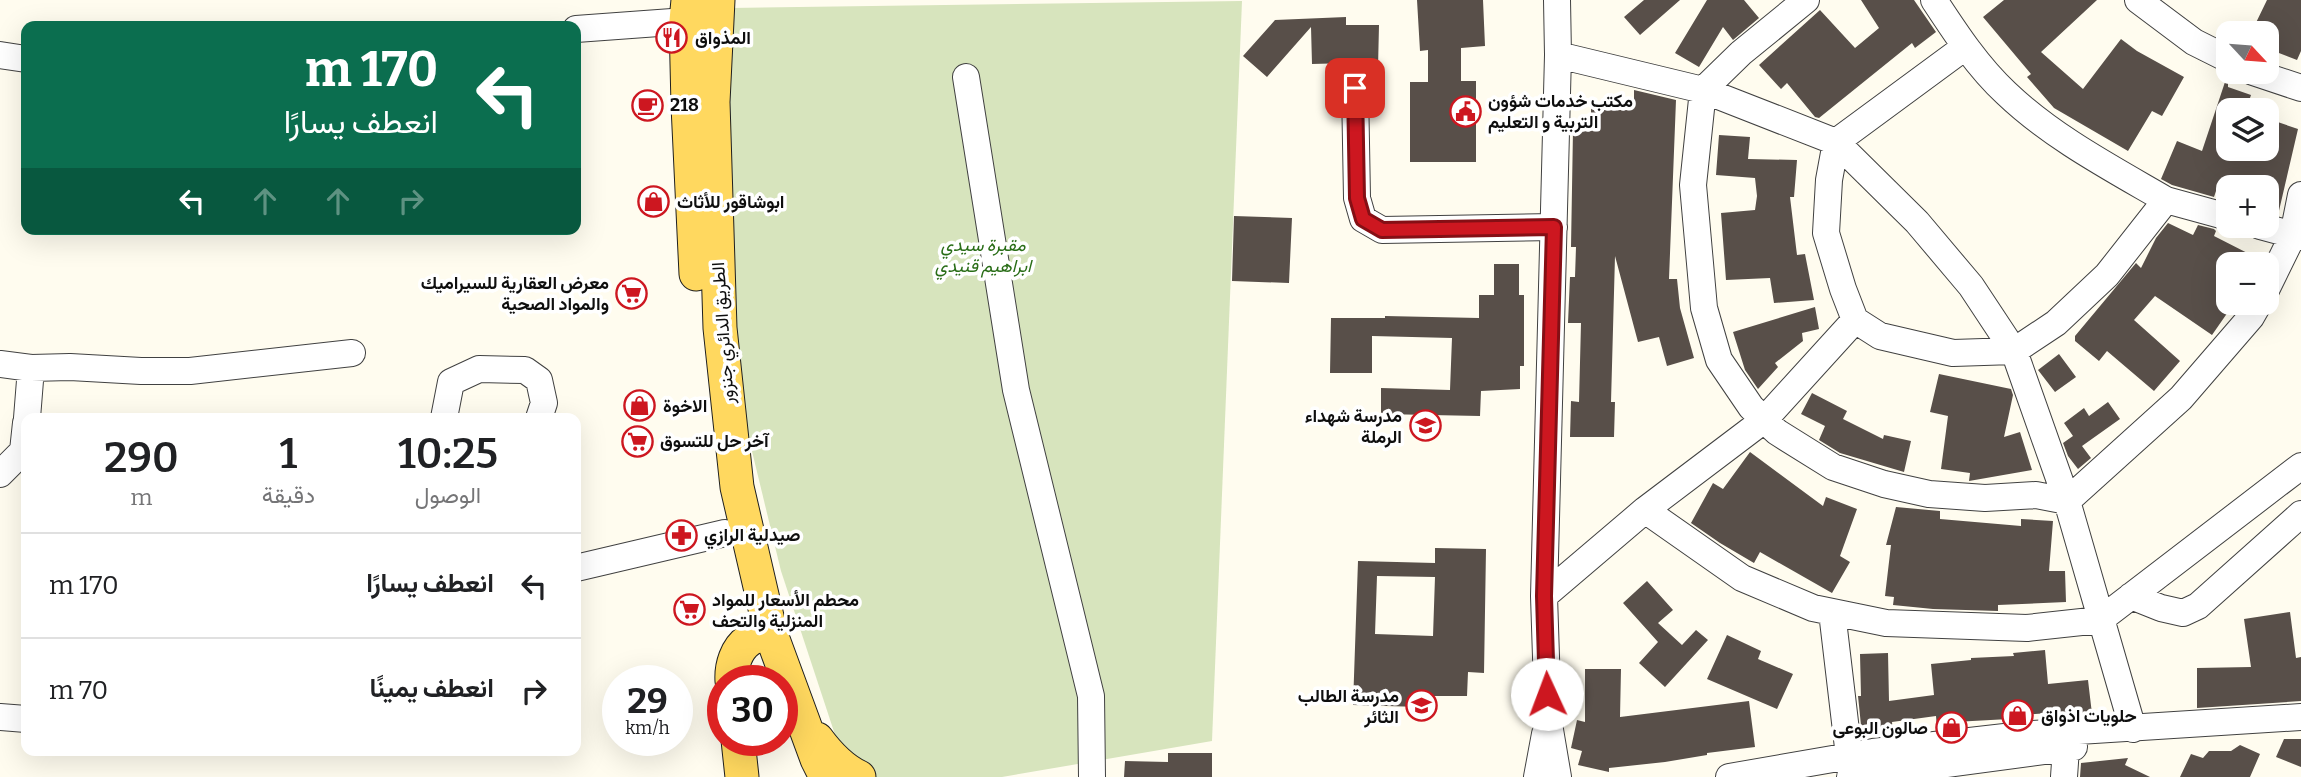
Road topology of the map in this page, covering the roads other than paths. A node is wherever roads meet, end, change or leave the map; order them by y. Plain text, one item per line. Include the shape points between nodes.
1 (718, 0) edge
2 (1557, 0) edge
3 (1806, 0) edge
4 (1934, 0) edge
5 (2138, 0) edge
6 (1778, 8) edge
7 (687, 10) edge
8 (581, 29) edge
9 (1965, 47) junction
10 (2216, 53) edge
11 (0, 55) edge
12 (1558, 55) junction
13 (21, 58) edge
14 (966, 77) dead end
15 (2279, 81) edge
16 (1355, 88) dead end
17 (2301, 88) edge
18 (1703, 90) junction
19 (1836, 142) junction
20 (2301, 195) edge
21 (2166, 200) junction
22 (2216, 214) edge
23 (1554, 227) junction
24 (2279, 231) edge
25 (2297, 236) edge
26 (2279, 267) edge
27 (2252, 315) edge
28 (1856, 320) junction
29 (2014, 351) junction
30 (352, 353) dead end
31 (0, 364) edge
32 (32, 368) junction
33 (28, 413) edge
34 (445, 413) edge
35 (541, 413) edge
36 (1764, 421) junction
37 (21, 453) edge
38 (2301, 466) edge
39 (0, 474) edge
40 (2067, 501) junction
41 (1646, 510) junction
42 (2301, 514) edge
43 (725, 533) junction
44 (581, 567) edge
45 (1544, 596) junction
46 (2131, 596) junction
47 (1832, 611) junction
48 (2100, 620) junction
49 (760, 636) junction
50 (733, 665) edge
51 (765, 665) edge
52 (771, 665) edge
53 (0, 717) edge
54 (2301, 717) edge
55 (21, 719) edge
56 (798, 726) edge
57 (798, 729) edge
58 (2133, 729) junction
59 (2301, 736) edge
60 (798, 746) edge
61 (2066, 748) junction
62 (740, 756) edge
63 (1850, 767) edge
64 (1553, 776) edge
65 (742, 777) edge
66 (804, 777) edge
67 (826, 777) edge
68 (859, 777) edge
69 (1091, 777) edge
70 (1729, 777) edge
71 (2064, 777) edge

1 - 49 main road, الطريق الدائري جنزور via 713,103 720,328 737,487
2 - 12 street
3 - 6 street
4 - 9 street
5 - 10 street
6 - 18 street
7 - 8 street
7 - 43 main road, الطريق الدائري جنزور via 690,173 701,350
9 - 19 street
9 - 21 street via 2005,93 2051,130
11 - 13 street
12 - 18 street
12 - 23 street
14 - 69 street via 1016,390 1091,696
15 - 17 street
16 - 23 street via 1357,198 1363,219 1382,230
18 - 19 street
18 - 36 street via 1693,185 1704,309 1719,360
19 - 28 street via 1826,233
19 - 29 street via 1917,222 1971,286
20 - 25 street
21 - 22 street
21 - 29 street via 2107,275 2056,323
23 - 45 street
24 - 25 street
25 - 26 street
27 - 40 street via 2181,398
28 - 29 street via 1880,336 1953,353
28 - 36 street
29 - 40 street
30 - 32 street via 190,371
31 - 32 street
32 - 33 street
34 - 35 street via 451,382 480,369 525,370 539,380 544,403
36 - 40 street via 1833,467 1884,484 1929,494 2036,495
36 - 41 street
37 - 39 street
38 - 46 street
40 - 48 street
41 - 45 street
41 - 47 street via 1742,578 1813,608
42 - 46 street via 2198,606 2183,613
43 - 44 street
43 - 49 main road, الطريق الدائري جنزور
45 - 64 street
46 - 48 street
47 - 48 street via 1886,623 1944,626 2027,628
47 - 63 street
48 - 58 street
49 - 50 main road via 736,656
49 - 51 main road, الطريق الدائري جنزور
49 - 52 main road, الطريق الدائري جنزور
53 - 55 street
54 - 58 street
56 - 68 main road
57 - 67 main road, الطريق الدائري جنزور
58 - 63 street via 2031,734
59 - 61 street
60 - 66 main road, الطريق الدائري جنزور
61 - 63 street
61 - 71 street
62 - 65 main road
63 - 70 street

